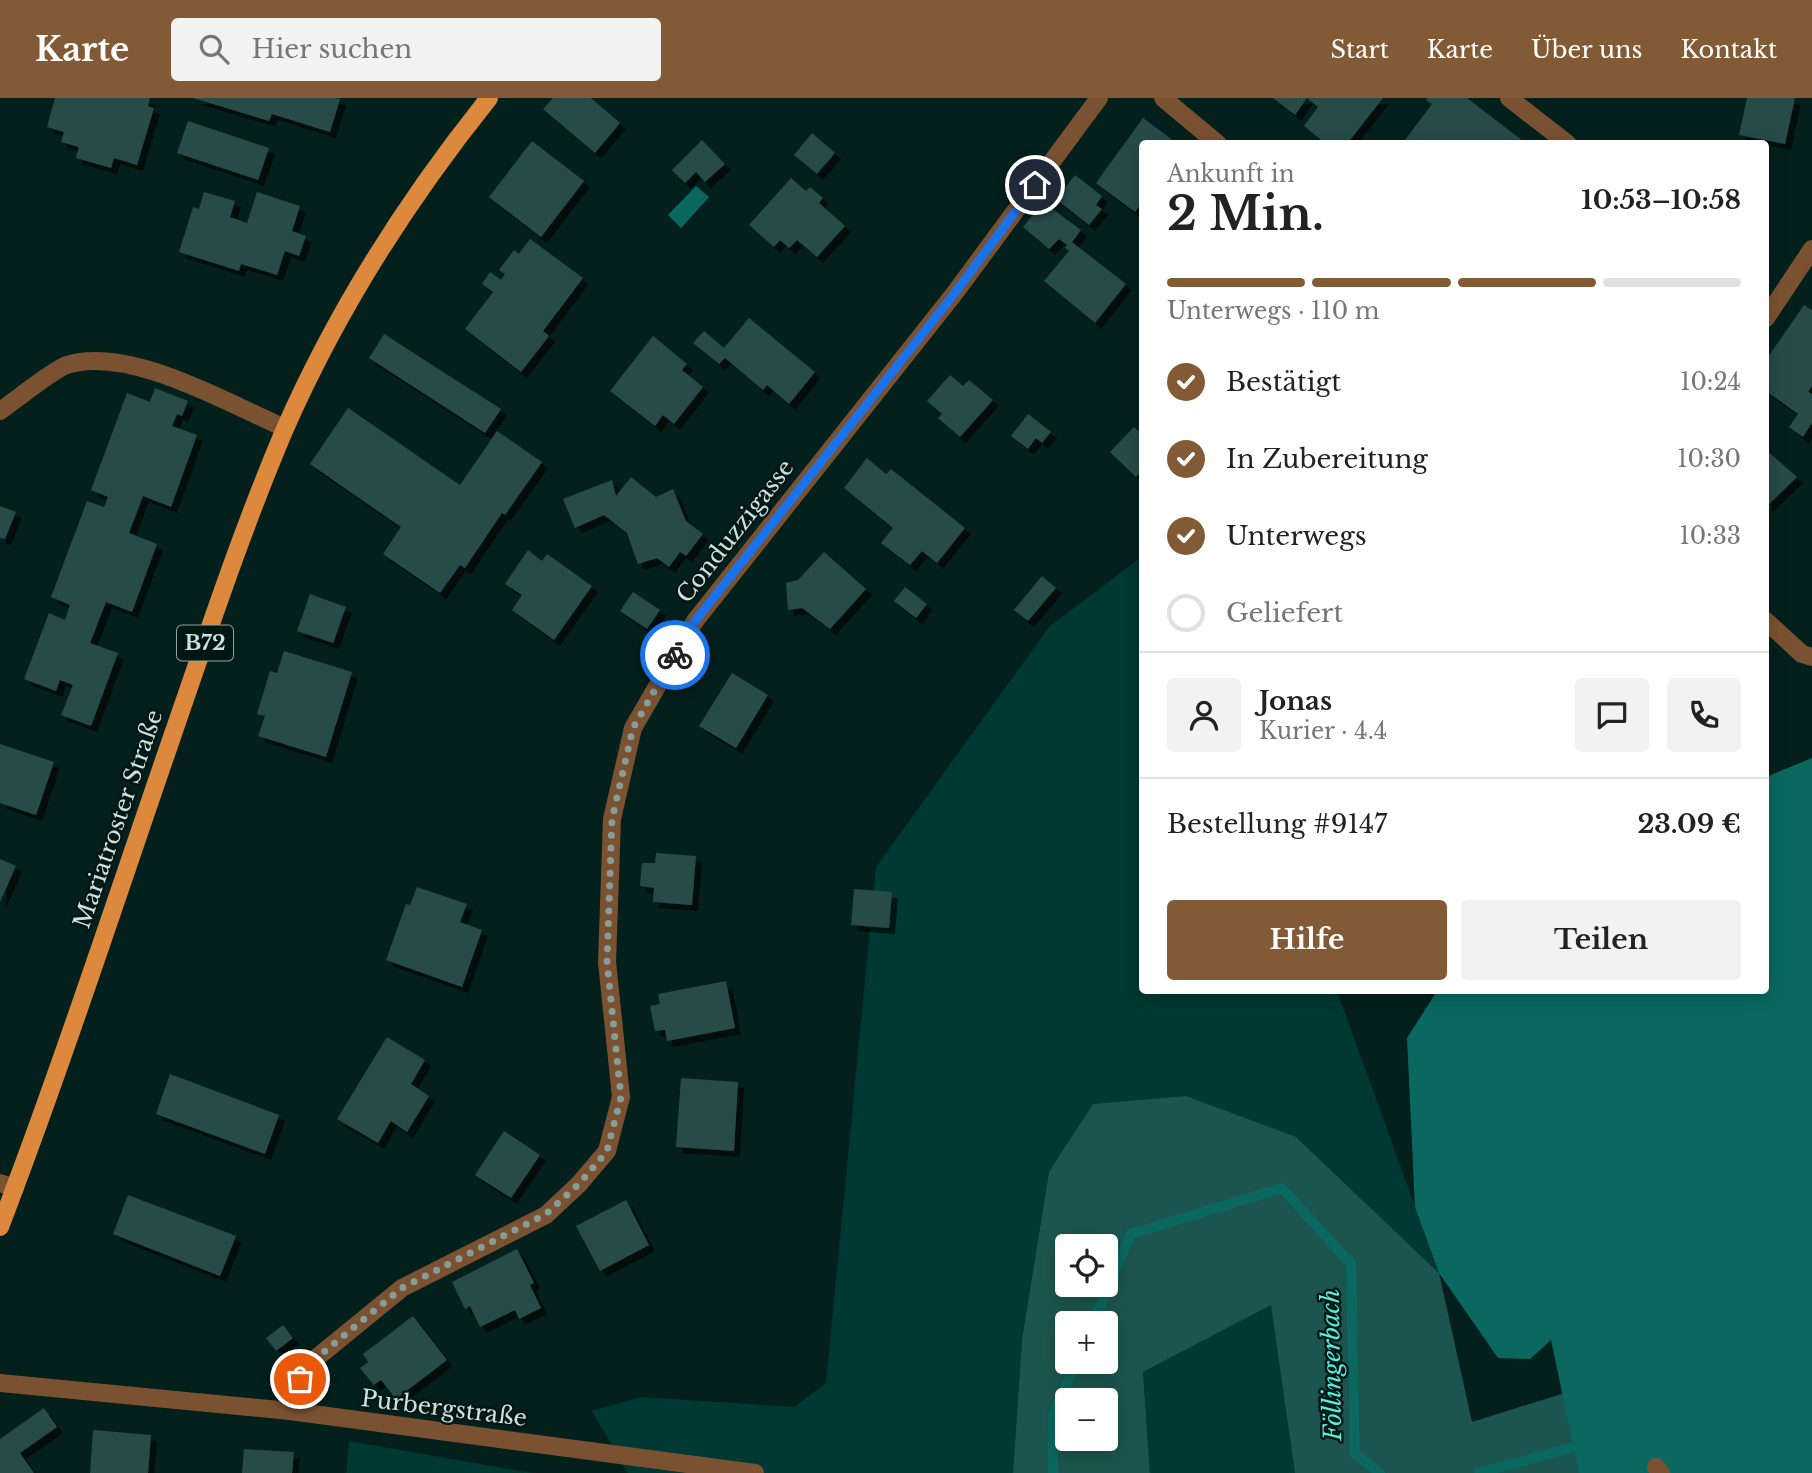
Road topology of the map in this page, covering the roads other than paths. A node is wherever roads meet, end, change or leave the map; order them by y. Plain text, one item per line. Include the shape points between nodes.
1 (489, 98) edge
2 (1099, 98) edge
3 (1163, 98) edge
4 (1509, 98) edge
5 (1213, 140) edge
6 (1563, 140) edge
7 (1812, 249) edge
8 (1769, 314) edge
9 (0, 411) edge
10 (285, 428) junction
11 (1769, 624) edge
12 (1812, 657) edge
13 (7, 1186) edge
14 (0, 1227) edge
15 (0, 1383) edge
16 (290, 1411) junction
17 (755, 1473) edge

1 - 10 main road, Mariatroster Straße / B72 via 390,236 334,329
2 - 16 street, Conduzzigasse via 954,294 695,621 633,728 612,819 607,962 621,1097 607,1151 546,1214 402,1288 309,1364 291,1394
3 - 5 street
4 - 6 street
7 - 8 street
9 - 10 street via 65,365 99,361 159,371
10 - 13 main road, Mariatroster Straße / B72
11 - 12 street via 1802,654
13 - 14 main road, Mariatroster Straße / B72
15 - 16 street, Purbergstraße
16 - 17 street, Purbergstraße

